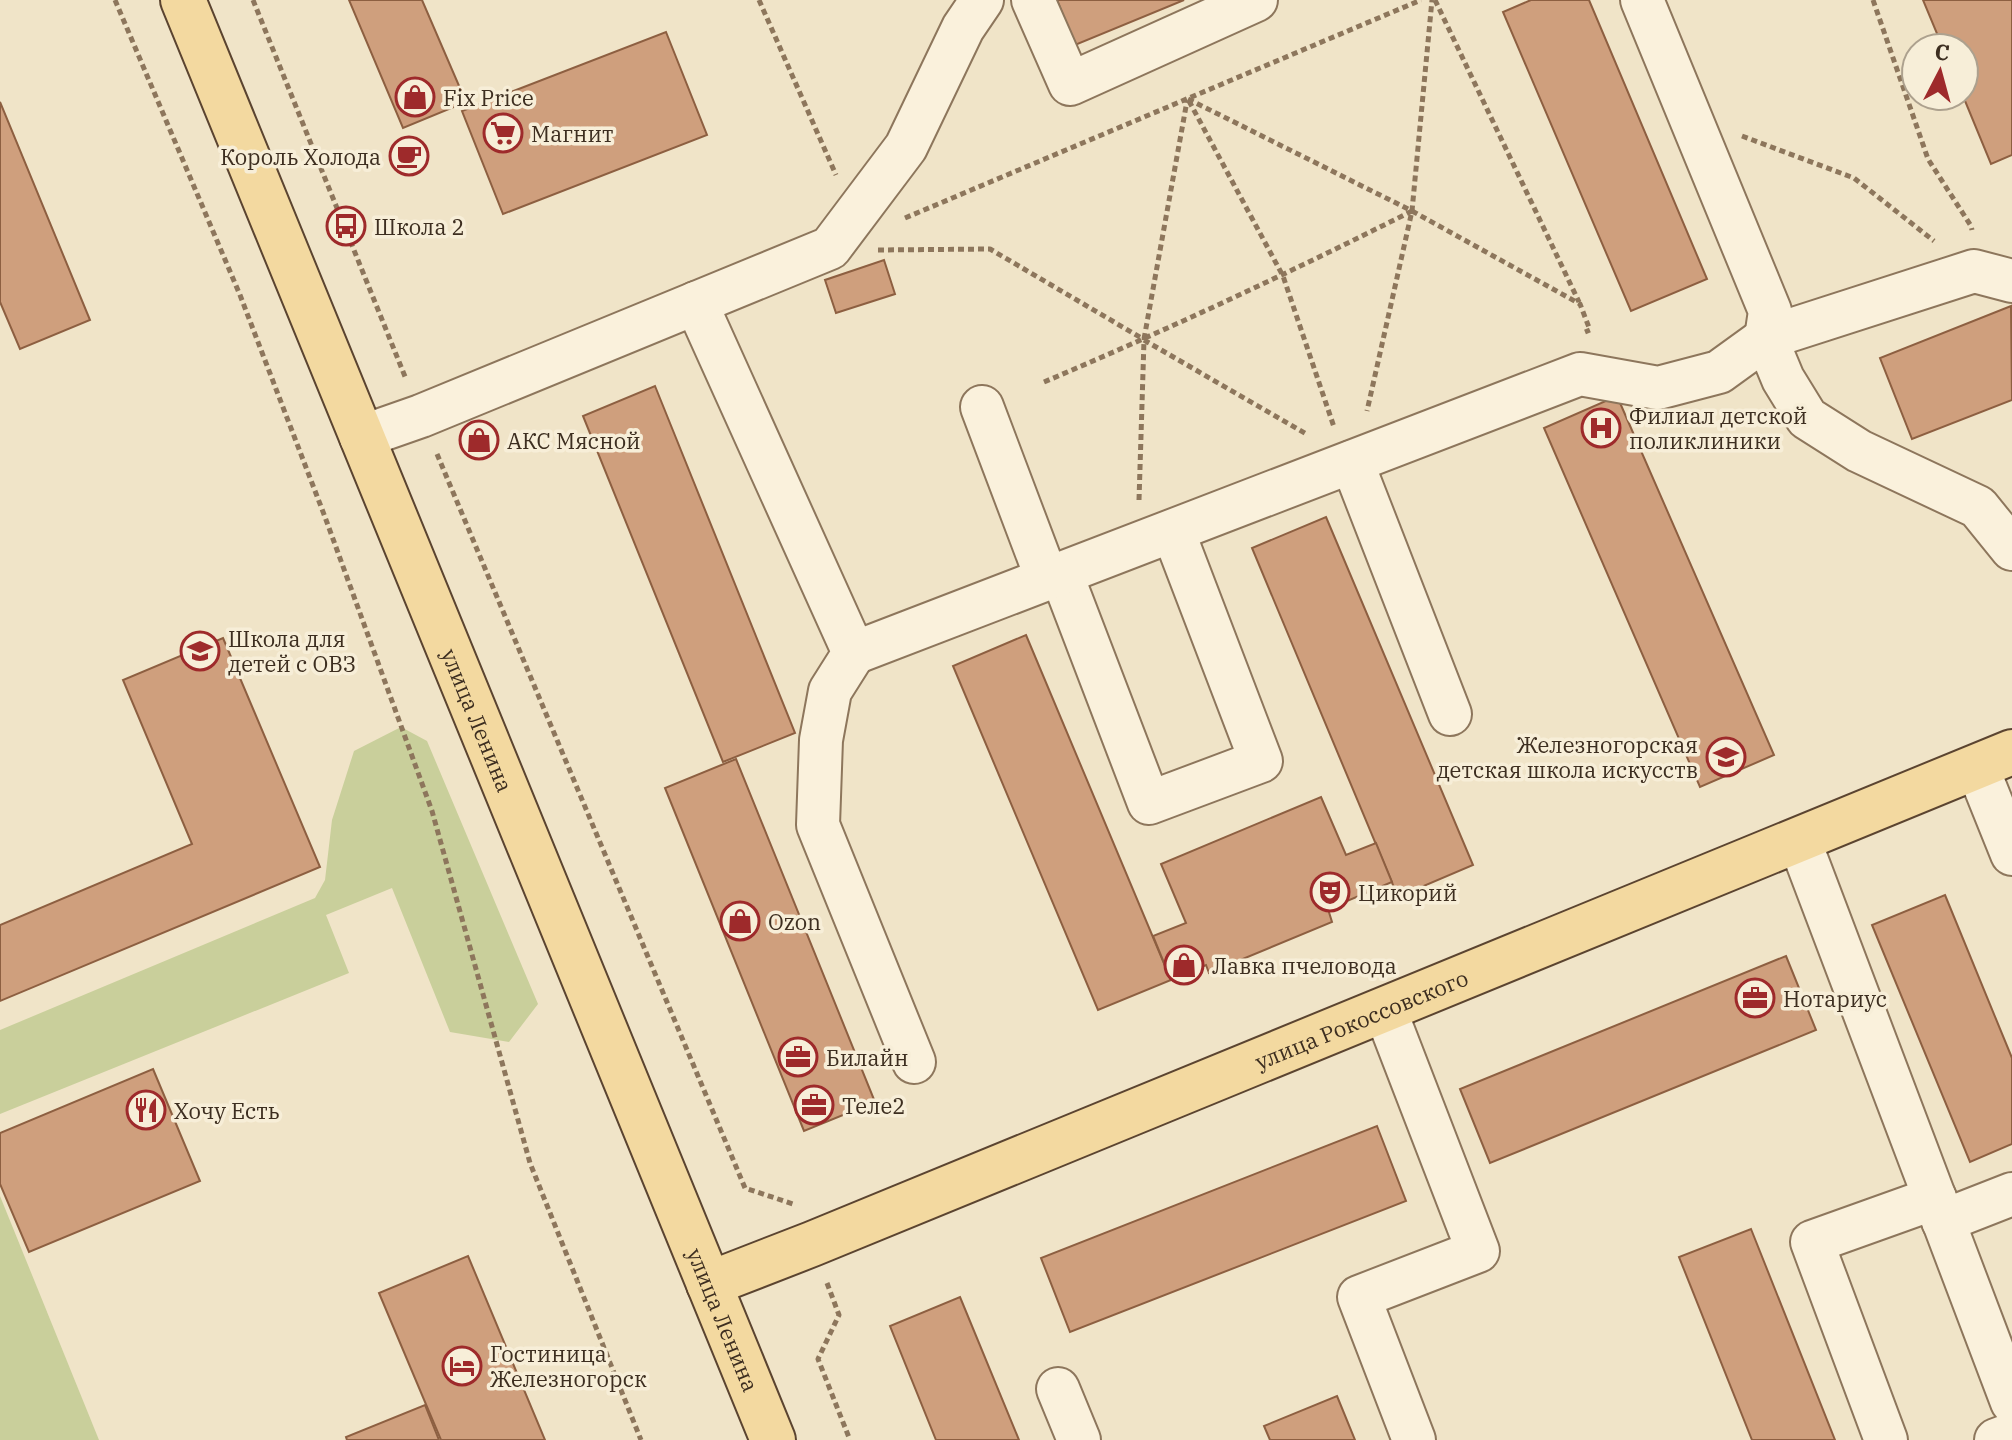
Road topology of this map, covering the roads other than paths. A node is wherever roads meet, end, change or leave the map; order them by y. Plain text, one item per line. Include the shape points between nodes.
1 (183, 0) edge
2 (982, 0) edge
3 (1033, 0) edge
4 (1256, 0) edge
5 (1642, 0) edge
6 (1993, 276) edge
7 (696, 303) junction
8 (1766, 338) junction
9 (982, 407) dead end
10 (361, 437) junction
11 (1343, 445) junction
12 (1155, 520) junction
13 (2012, 549) edge
14 (1054, 576) junction
15 (854, 653) junction
16 (1450, 714) dead end
17 (1994, 760) edge
18 (1799, 840) junction
19 (2012, 854) edge
20 (1385, 1010) junction
21 (914, 1062) dead end
22 (2012, 1194) edge
23 (1939, 1209) junction
24 (709, 1284) junction
25 (1058, 1389) dead end
26 (2012, 1402) edge
27 (2012, 1434) edge
28 (773, 1440) edge
29 (1079, 1440) edge
30 (1414, 1440) edge
31 (1886, 1440) edge
32 (1996, 1440) edge

1 - 10 main road, улица Ленина
2 - 7 street via 963,28 906,147 830,248
3 - 4 street via 1070,84
5 - 8 street via 1770,311
6 - 8 street
7 - 10 street
7 - 15 street
8 - 11 street via 1719,372 1658,388 1580,374
8 - 13 street via 1807,418 1859,451 1978,507
9 - 14 street
10 - 24 main road, улица Ленина
11 - 12 street
11 - 16 street
12 - 14 street
12 - 14 street via 1261,761 1149,803
14 - 15 street
15 - 21 street via 830,691 821,740 818,825
17 - 18 main road, улица Рокоссовского
17 - 19 street
18 - 20 main road, улица Рокоссовского
18 - 23 street
20 - 24 main road, улица Рокоссовского
20 - 30 street via 1478,1251 1359,1297
22 - 23 street
23 - 26 street
23 - 31 street via 1812,1242
24 - 28 main road, улица Ленина
25 - 29 street
27 - 32 street

